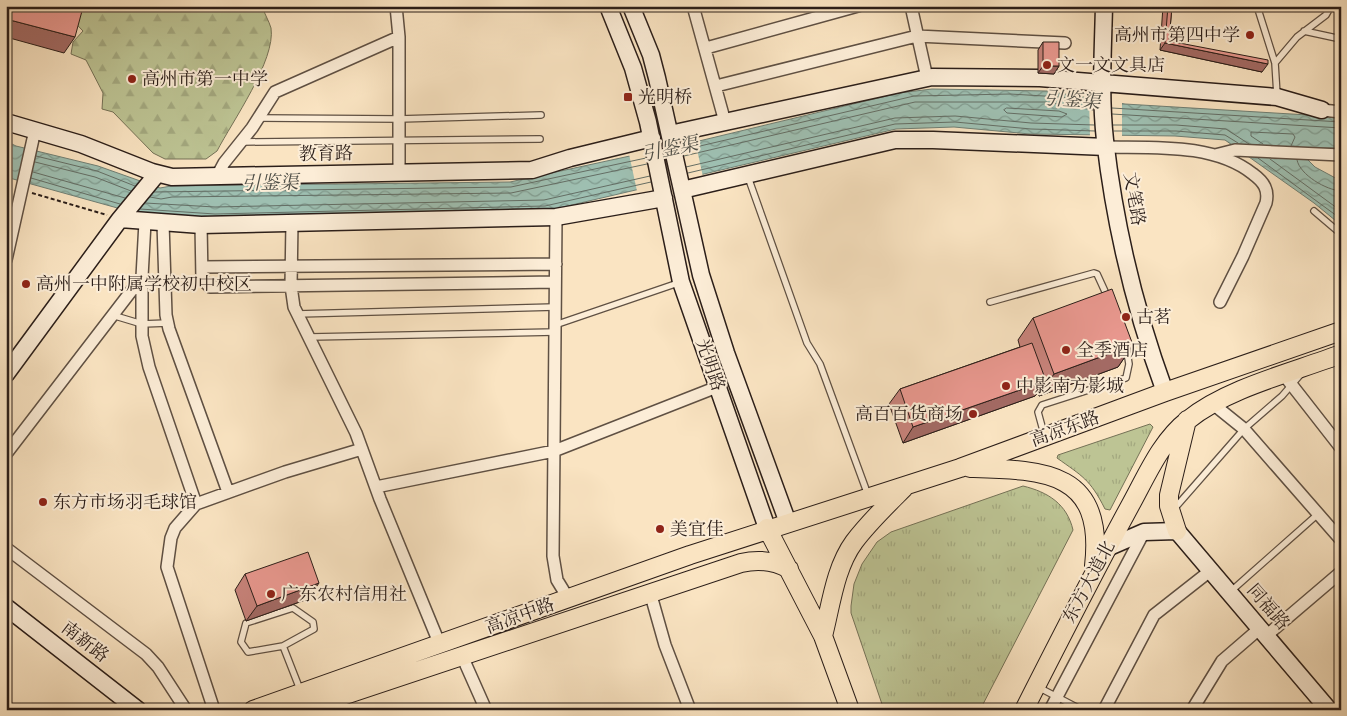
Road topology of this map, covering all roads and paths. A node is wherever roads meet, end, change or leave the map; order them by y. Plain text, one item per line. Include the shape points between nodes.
1 (396, 6) edge
2 (608, 6) edge
3 (631, 6) edge
4 (858, 6) edge
5 (910, 6) edge
6 (1104, 6) edge
7 (1257, 6) edge
8 (1331, 6) edge
9 (697, 7) edge
10 (1304, 31) junction
11 (917, 36) junction
12 (399, 37) junction
13 (1341, 39) edge
14 (1065, 43) dead end
15 (706, 48) junction
16 (1275, 63) junction
17 (927, 78) junction
18 (716, 86) junction
19 (1103, 88) junction
20 (1277, 97) junction
21 (1322, 110) joint
22 (1341, 112) edge
23 (541, 115) dead end
24 (258, 118) junction
25 (398, 119) junction
26 (6, 122) edge
27 (725, 122) junction
28 (35, 130) junction
29 (671, 138) junction
30 (540, 139) dead end
31 (399, 141) junction
32 (240, 142) junction
33 (653, 142) junction
34 (1106, 143) junction
35 (1216, 155) junction
36 (1341, 155) edge
37 (399, 173) junction
38 (748, 175) junction
39 (218, 176) junction
40 (154, 178) junction
41 (24, 186) junction
42 (681, 186) junction
43 (663, 192) junction
44 (1314, 211) dead end
45 (124, 216) junction
46 (556, 217) junction
47 (145, 222) junction
48 (292, 222) junction
49 (163, 223) junction
50 (200, 225) junction
51 (1341, 234) edge
52 (6, 260) edge
53 (556, 264) junction
54 (292, 265) junction
55 (202, 267) junction
56 (142, 277) junction
57 (556, 282) junction
58 (681, 282) junction
59 (291, 286) junction
60 (990, 302) dead end
61 (1110, 302) edge
62 (1220, 302) dead end
63 (555, 306) junction
64 (296, 314) junction
65 (112, 315) junction
66 (168, 322) junction
67 (142, 324) junction
68 (555, 328) junction
69 (1341, 332) edge
70 (1122, 337) edge
71 (308, 338) junction
72 (1341, 354) edge
73 (6, 374) edge
74 (1287, 381) junction
75 (717, 387) junction
76 (1165, 392) junction
77 (1213, 404) junction
78 (1187, 420) junction
79 (1244, 428) junction
80 (756, 435) junction
81 (1045, 436) junction
82 (736, 441) junction
83 (1341, 448) edge
84 (362, 449) junction
85 (554, 451) junction
86 (6, 454) edge
87 (960, 468) junction
88 (906, 486) junction
89 (376, 488) junction
90 (228, 492) junction
91 (869, 498) junction
92 (196, 504) junction
93 (1171, 512) junction
94 (1318, 514) junction
95 (788, 523) junction
96 (767, 528) junction
97 (1177, 531) junction
98 (1144, 532) junction
99 (1341, 540) edge
100 (6, 548) edge
101 (1107, 548) junction
102 (789, 568) junction
103 (1094, 571) junction
104 (1210, 571) junction
105 (1341, 572) edge
106 (612, 582) junction
107 (650, 592) junction
108 (1229, 593) junction
109 (568, 598) junction
110 (620, 602) junction
111 (6, 607) edge
112 (1263, 633) junction
113 (823, 636) junction
114 (440, 645) junction
115 (283, 646) junction
116 (462, 656) junction
117 (1036, 686) junction
118 (1057, 696) junction
119 (301, 702) edge
120 (138, 710) edge
121 (186, 710) edge
122 (214, 710) edge
123 (253, 710) edge
124 (486, 710) edge
125 (690, 710) edge
126 (850, 710) edge
127 (1024, 710) edge
128 (1050, 710) edge
129 (1082, 710) edge
130 (1104, 710) edge
131 (1192, 710) edge
132 (1329, 710) edge

1 - 12 street
2 - 33 street, 光明路 via 633,68
3 - 29 street, 光明路 via 650,55
4 - 15 street
5 - 11 street
6 - 19 street, 文笔路
7 - 16 lane
8 - 10 lane
9 - 15 street
10 - 13 lane
10 - 16 lane
11 - 14 street
11 - 17 street
11 - 18 street
12 - 24 street via 282,88 269,100
12 - 25 street
15 - 18 street
16 - 20 lane
17 - 19 street via 1040,78
17 - 27 street
18 - 27 street
19 - 20 street
19 - 34 street, 文笔路
20 - 21 street
21 - 22 street
23 - 25 lane
24 - 25 lane
24 - 32 street
25 - 31 street
26 - 28 street, 教育路
27 - 29 street
28 - 40 street, 教育路 via 81,144
28 - 41 street
29 - 42 street, 光明路
30 - 31 lane
31 - 32 lane
31 - 37 street
32 - 39 street
33 - 37 street, 教育路 via 570,158 532,170
33 - 43 street, 光明路
34 - 35 street
34 - 38 street via 903,140
34 - 76 street, 文笔路 via 1129,282
35 - 36 street via 1235,150
35 - 62 street via 1255,175 1265,186 1268,196
37 - 39 street, 教育路
38 - 42 street
38 - 91 lane via 807,343 820,364
39 - 40 street, 教育路
40 - 45 street
41 - 45 path
41 - 52 street
42 - 80 street, 光明路 via 701,275
43 - 46 street
43 - 58 street, 光明路
44 - 51 lane
45 - 47 street
45 - 73 street
46 - 48 street
46 - 53 street
47 - 49 street
47 - 56 street
48 - 50 street
48 - 54 street
49 - 50 street
49 - 66 street
50 - 55 street
53 - 54 street
53 - 57 street
54 - 55 street
54 - 59 street
55 - 59 street via 204,282 210,287
56 - 65 street
56 - 67 street
57 - 59 street
57 - 63 street
58 - 68 lane
58 - 75 street, 光明路
59 - 64 street
60 - 61 lane via 1094,273
63 - 64 lane
63 - 68 street
64 - 71 street
65 - 67 lane
65 - 86 street
66 - 67 lane
66 - 90 street
67 - 92 street via 149,367
68 - 71 lane
68 - 85 street
69 - 76 main road, 高凉东路
70 - 81 lane via 1129,354 1126,378 1042,405 1038,412
71 - 84 street
72 - 74 main road via 1308,367
74 - 77 main road
74 - 79 lane
74 - 83 street
75 - 82 street, 光明路
75 - 85 street
76 - 81 main road, 高凉东路
77 - 78 main road
77 - 79 street
78 - 93 main road via 1170,490
78 - 101 main road, 东方大道北 via 1168,440
79 - 93 lane
79 - 94 street
80 - 82 street
80 - 95 street, 光明路
81 - 87 main road, 高凉东路
82 - 96 street, 光明路
84 - 89 street
84 - 90 street
85 - 89 street
85 - 109 street via 554,568
87 - 88 main road, 高凉东路
87 - 103 main road via 1024,470 1048,474 1064,482 1082,498 1092,517 1096,536
88 - 91 main road, 高凉东路
88 - 113 main road via 870,523 848,552
89 - 114 street
90 - 92 street
91 - 95 main road, 高凉东路
92 - 122 street via 175,528 168,567
93 - 97 main road
94 - 99 street
94 - 108 lane
95 - 96 main road, 高凉中路
96 - 102 main road, 光明路
96 - 106 main road, 高凉中路
97 - 98 street
97 - 104 street, 同福路
98 - 101 street
98 - 118 street
100 - 121 street via 146,654
101 - 103 main road, 东方大道北
102 - 107 main road, 高凉中路 via 778,563 750,561
102 - 113 main road, 光明路
103 - 117 main road, 东方大道北
104 - 108 street, 同福路
104 - 130 street via 1154,615
105 - 112 street
106 - 109 main road, 高凉中路
106 - 110 main road
107 - 110 main road, 高凉中路
107 - 125 street via 665,645
108 - 112 street, 同福路
109 - 114 main road, 高凉中路
110 - 116 main road, 高凉中路
111 - 120 street, 南新路
112 - 131 street via 1222,661
112 - 132 street, 同福路
113 - 126 main road, 光明路
114 - 119 main road, 高凉中路
115 - 115 lane via 314,629 313,622 304,613 293,608 246,623 242,642 248,652
115 - 119 lane
116 - 119 main road, 高凉中路
116 - 124 street
117 - 118 lane
117 - 127 main road, 东方大道北
118 - 128 street
118 - 129 lane
119 - 123 main road, 高凉中路

